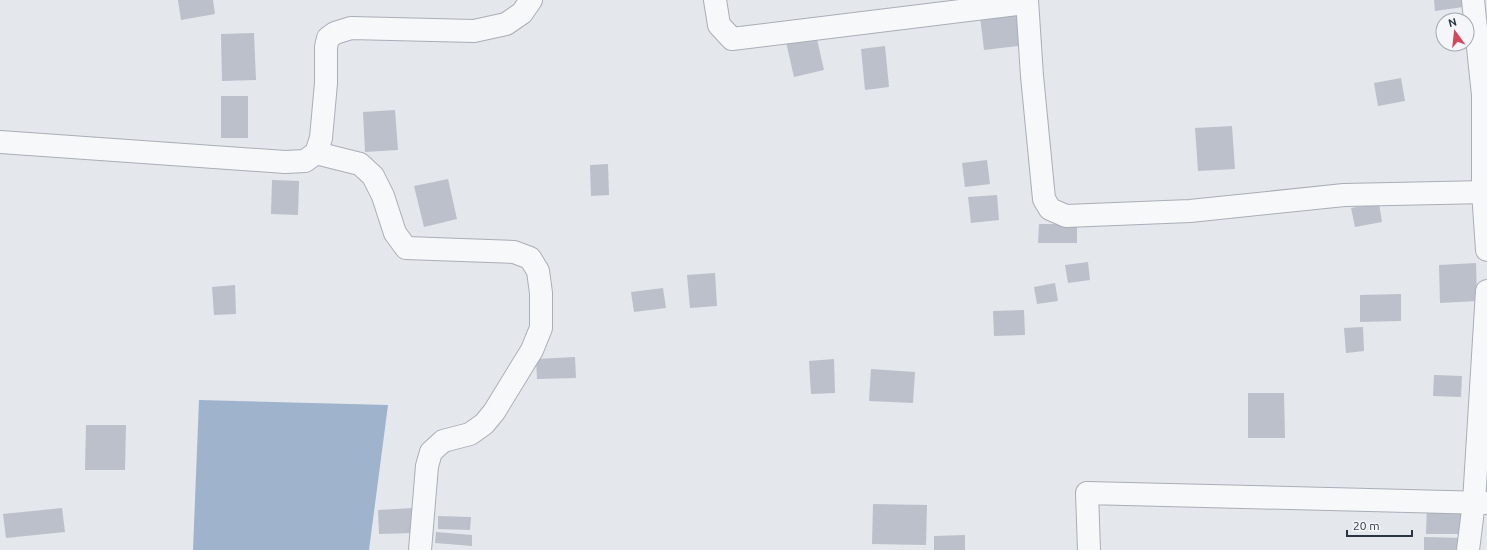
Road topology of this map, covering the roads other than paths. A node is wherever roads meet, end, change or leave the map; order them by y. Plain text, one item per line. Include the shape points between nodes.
1 (531, 0) edge
2 (715, 0) edge
3 (1022, 0) edge
4 (1027, 0) edge
5 (1473, 0) edge
6 (0, 142) edge
7 (316, 153) junction
8 (1485, 192) edge
9 (1487, 250) edge
10 (1487, 291) edge
11 (1484, 408) edge
12 (1481, 502) edge
13 (420, 550) edge
14 (1089, 550) edge
15 (1468, 550) edge

1 - 7 street via 522,13 506,24 474,31 351,28 335,33 328,38 326,47 321,138
2 - 3 street via 719,25 732,39 1017,4
4 - 8 street via 1044,199 1050,209 1066,216 1190,211 1344,195
5 - 8 street via 1483,95
6 - 7 street via 285,162 305,161
7 - 13 street via 360,164 373,176 383,196 395,233 406,248 514,252 530,258 538,271 541,328 532,350 484,424 470,434 443,441 431,452 427,466
8 - 9 street
10 - 11 street
11 - 12 street
12 - 14 street via 1087,494
12 - 15 street

